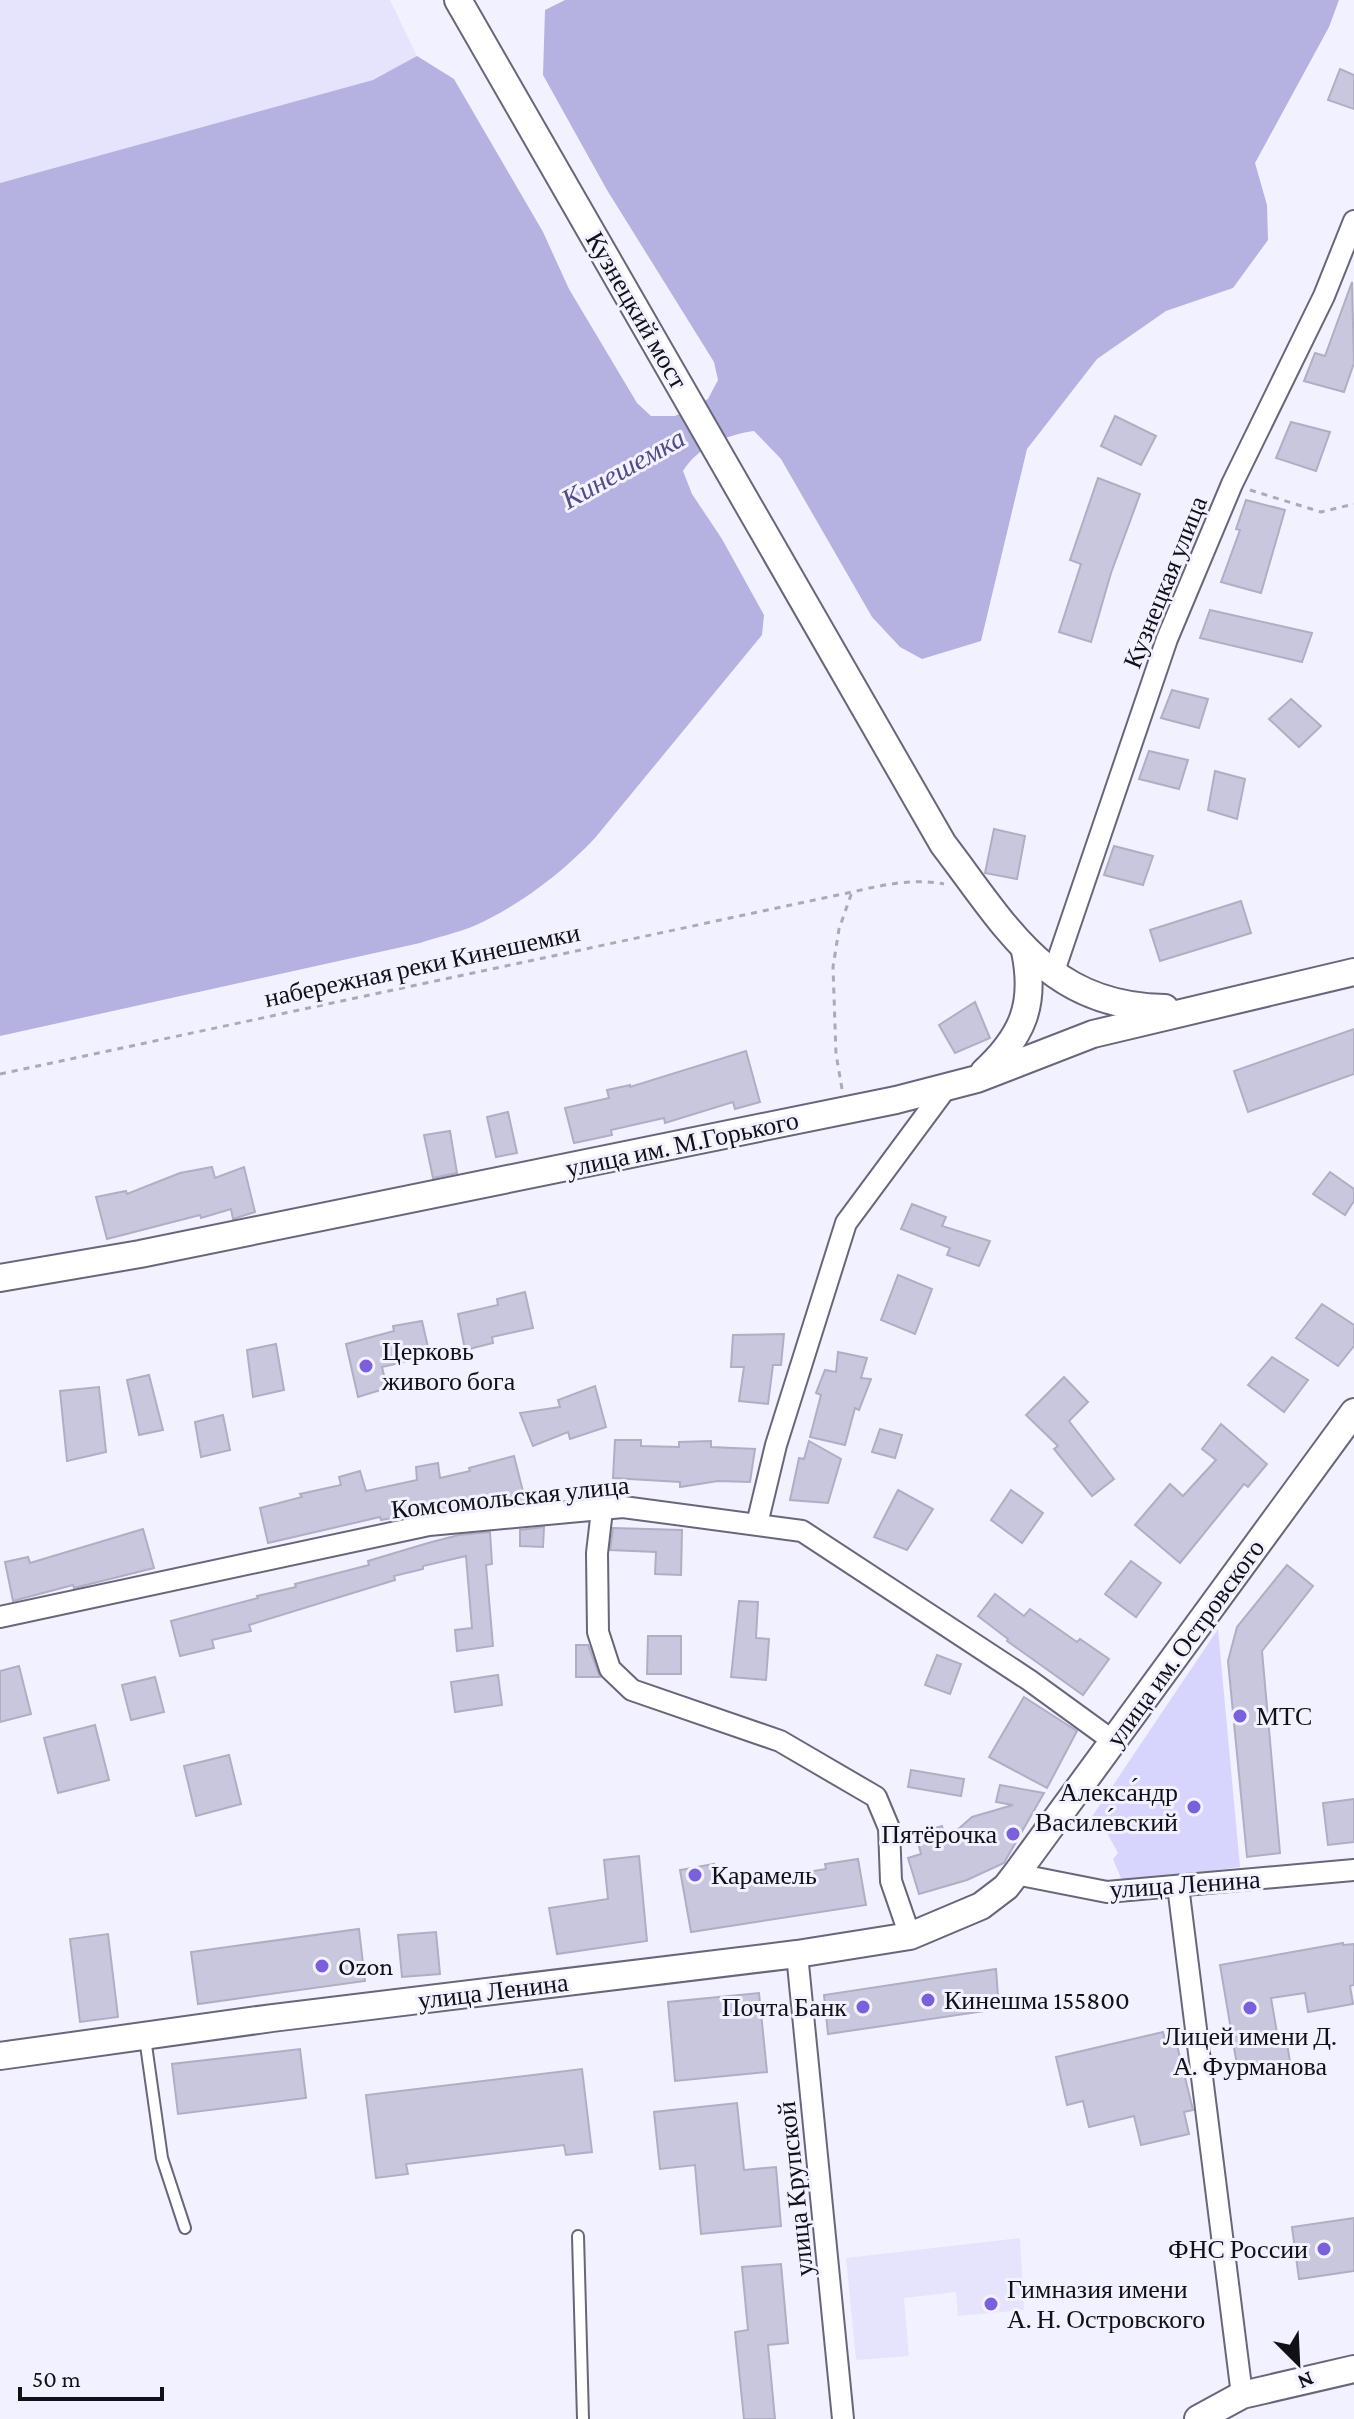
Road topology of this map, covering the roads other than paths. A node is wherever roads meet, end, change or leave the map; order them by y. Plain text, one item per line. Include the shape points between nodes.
1 (458, 0) edge
2 (1354, 221) edge
3 (1025, 951) junction
4 (1354, 972) edge
5 (1053, 974) junction
6 (1197, 1008) junction
7 (977, 1079) junction
8 (946, 1088) junction
9 (0, 1278) edge
10 (1354, 1412) edge
11 (602, 1510) junction
12 (757, 1524) junction
13 (0, 1617) edge
14 (1113, 1741) junction
15 (1354, 1870) edge
16 (1016, 1874) junction
17 (1178, 1886) junction
18 (981, 1906) joint
19 (910, 1936) junction
20 (797, 1954) junction
21 (145, 2036) junction
22 (0, 2056) edge
23 (185, 2228) dead end
24 (578, 2236) dead end
25 (1354, 2369) edge
26 (1242, 2395) junction
27 (583, 2419) edge
28 (843, 2419) edge
29 (1198, 2419) edge
30 (1218, 2419) edge

1 - 3 street, Кузнецкий мост via 943,844
2 - 5 street, Кузнецкая улица via 1167,639
3 - 5 street
3 - 7 street via 1029,991 1020,1031
4 - 6 street, улица им. М.Горького
5 - 6 street via 1102,999 1149,1008
6 - 7 street, улица им. М.Горького via 1083,1038
7 - 8 street, улица им. М.Горького
8 - 9 street, улица им. М.Горького via 140,1254
8 - 12 street via 846,1223 776,1445
10 - 14 street, улица им. Островского
11 - 12 street, Комсомольская улица via 623,1507
11 - 13 street, Комсомольская улица via 429,1525
11 - 19 street via 598,1632 610,1669 632,1690 780,1741 876,1797 889,1828 891,1881
12 - 14 street, Комсомольская улица via 802,1531 825,1544
14 - 16 street, улица им. Островского
15 - 17 street, улица Ленина
16 - 17 street, улица Ленина via 1107,1892
16 - 18 street, улица им. Островского
17 - 26 street
18 - 19 street, улица Ленина
19 - 20 street, улица Ленина
20 - 21 street, улица Ленина
20 - 28 street, улица Крупской
21 - 22 street, улица Ленина
21 - 23 lane via 162,2158
24 - 27 lane
25 - 26 street
26 - 29 street
26 - 30 lane

